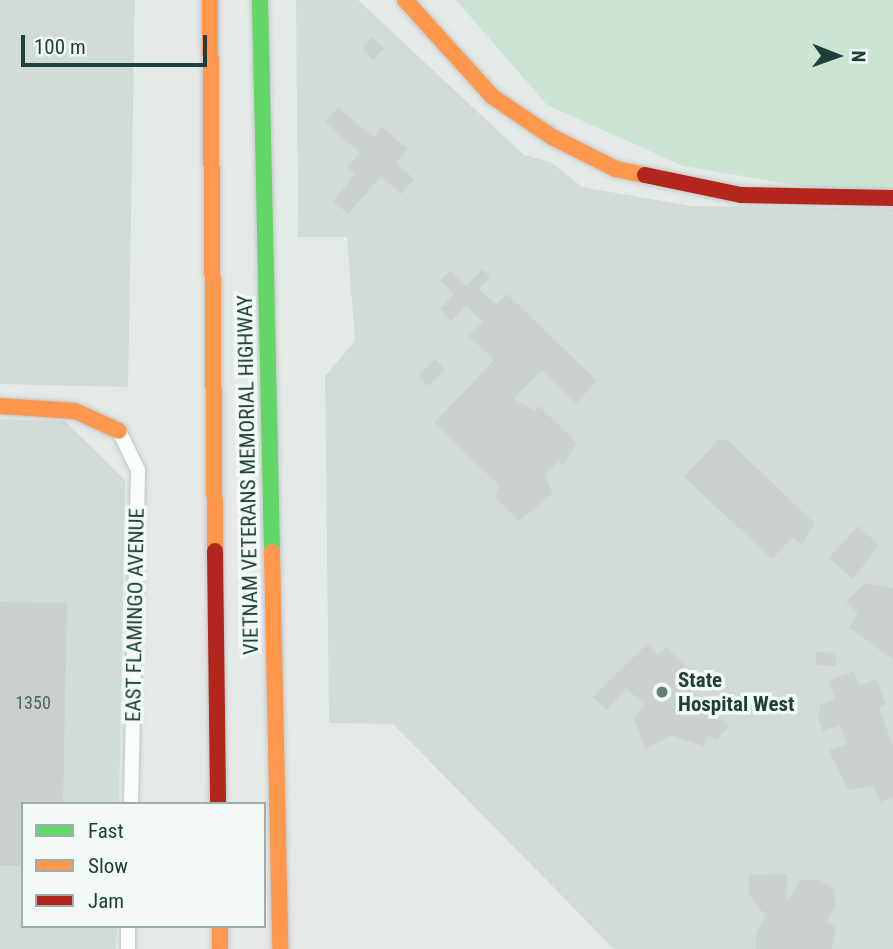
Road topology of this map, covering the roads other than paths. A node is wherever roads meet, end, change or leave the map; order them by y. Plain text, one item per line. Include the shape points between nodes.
1 (210, 0) edge
2 (260, 0) edge
3 (405, 0) edge
4 (893, 198) edge
5 (0, 406) edge
6 (119, 431) joint
7 (131, 802) edge
8 (218, 802) edge
9 (128, 928) edge
10 (220, 928) edge
11 (128, 949) edge
12 (220, 949) edge
13 (280, 949) edge

1 - 8 main road, VIETNAM VETERANS MEMORIAL HIGHWAY
2 - 13 main road, VIETNAM VETERANS MEMORIAL HIGHWAY
3 - 4 main road via 493,97 552,137 616,169 741,195
5 - 6 main road via 75,411
6 - 7 street, EAST FLAMINGO AVENUE via 138,470
9 - 11 street
10 - 12 main road

